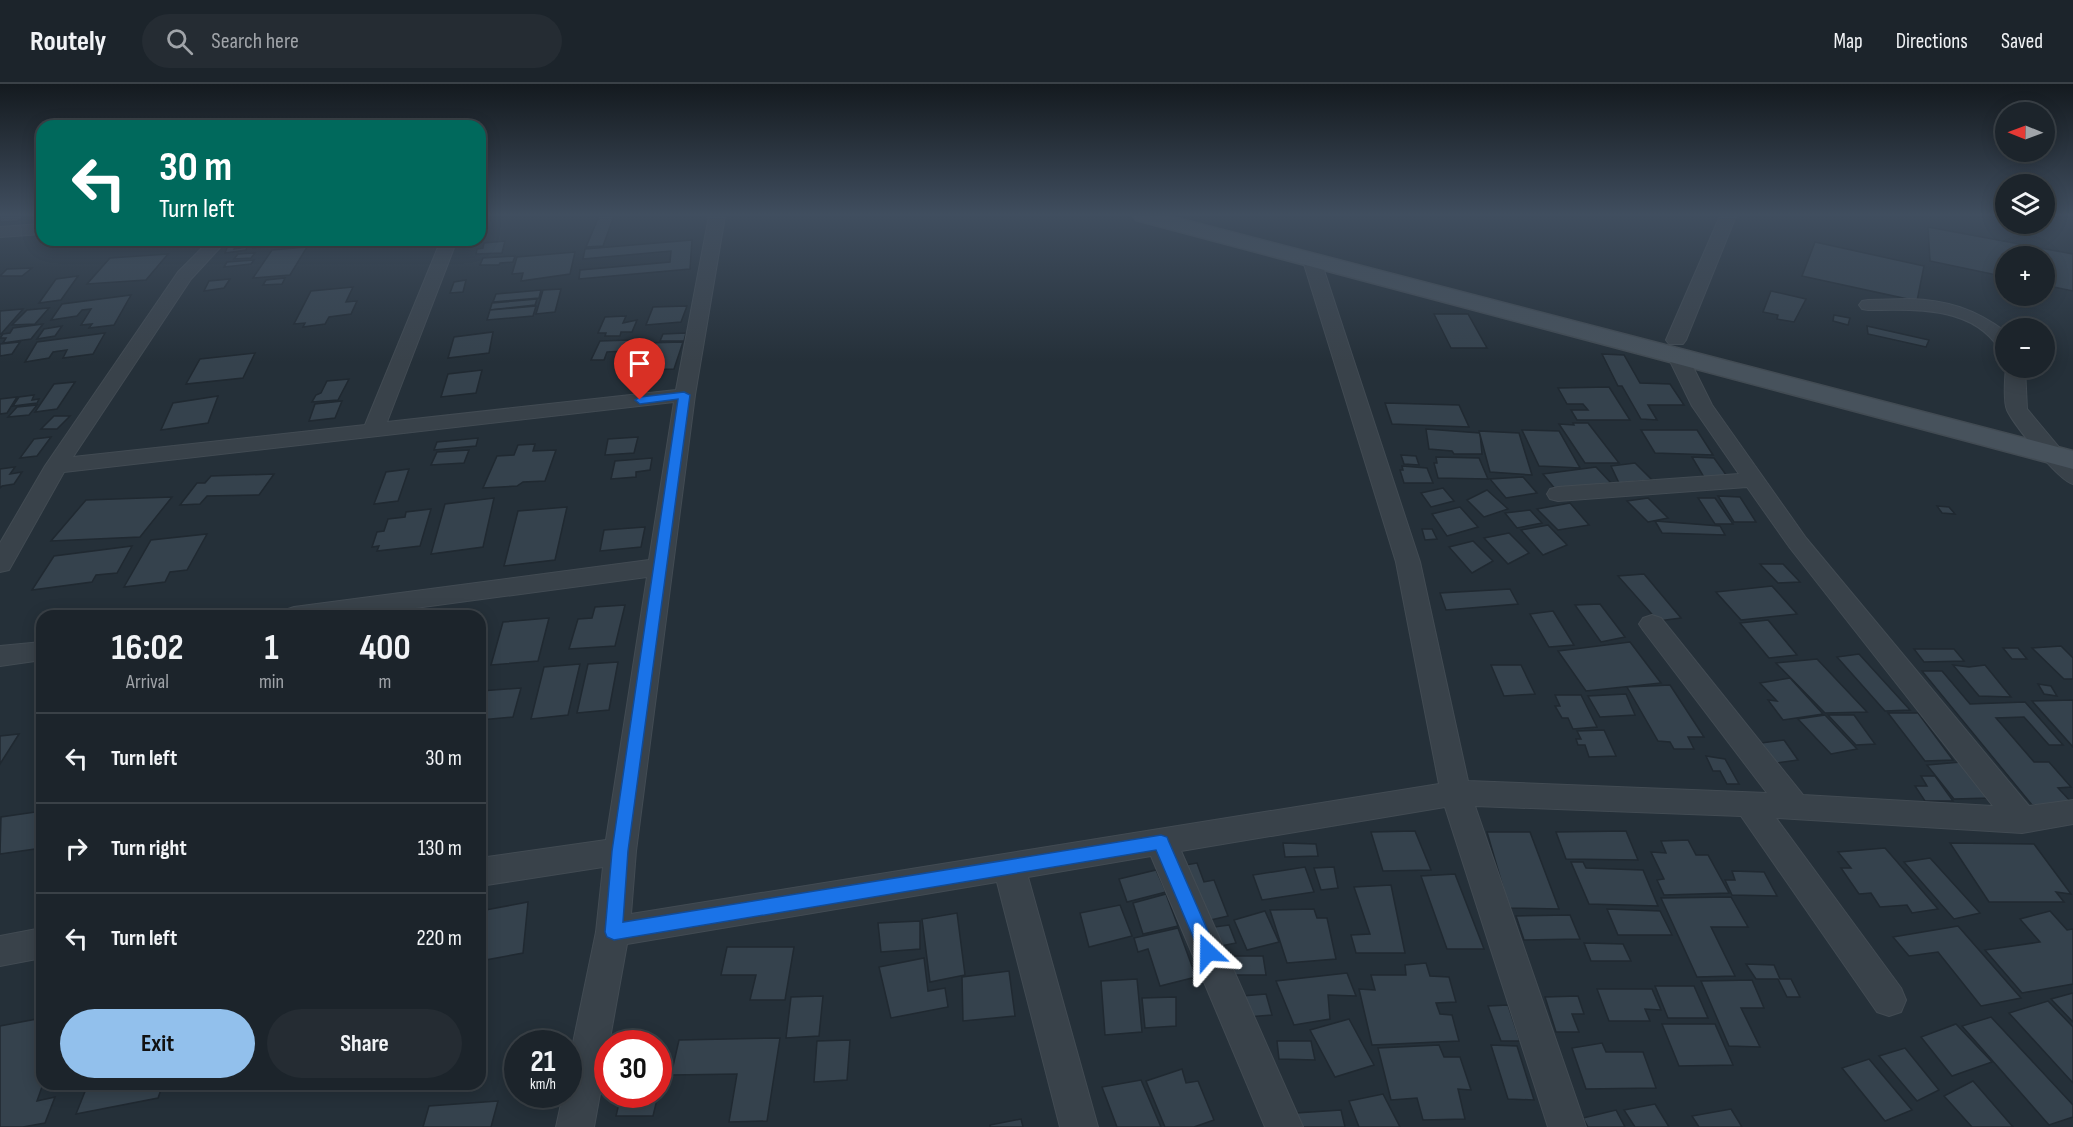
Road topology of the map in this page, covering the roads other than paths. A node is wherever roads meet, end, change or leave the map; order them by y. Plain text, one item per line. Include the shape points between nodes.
1 (195, 265) edge
2 (439, 265) edge
3 (708, 265) edge
4 (1313, 265) edge
5 (1328, 265) edge
6 (1377, 265) edge
7 (1709, 265) edge
8 (1868, 305) dead end
9 (1995, 333) edge
10 (1677, 347) junction
11 (2015, 378) edge
12 (684, 395) junction
13 (2032, 429) junction
14 (373, 431) junction
15 (2073, 439) edge
16 (2062, 457) edge
17 (56, 466) junction
18 (2073, 477) edge
19 (1753, 480) junction
20 (1558, 495) dead end
21 (0, 564) edge
22 (661, 567) junction
23 (339, 610) edge
24 (1652, 624) dead end
25 (36, 652) edge
26 (0, 656) edge
27 (1456, 793) junction
28 (1749, 804) junction
29 (1796, 808) junction
30 (2073, 812) edge
31 (2022, 820) junction
32 (1161, 842) junction
33 (620, 851) junction
34 (1009, 867) junction
35 (486, 871) edge
36 (614, 932) junction
37 (36, 944) edge
38 (0, 951) edge
39 (1889, 1000) dead end
40 (575, 1127) edge
41 (1079, 1127) edge
42 (1284, 1127) edge
43 (1567, 1127) edge

1 - 17 street
2 - 14 street
3 - 12 street
4 - 27 street via 1408,562
5 - 10 main road
6 - 10 main road
7 - 10 street
8 - 9 street via 1952,309 1975,318
10 - 13 main road
10 - 16 main road
10 - 19 street via 1702,406
11 - 13 street via 2017,409
12 - 14 street
12 - 22 street
13 - 15 main road
13 - 16 street
14 - 17 street
16 - 18 street
17 - 21 street
19 - 20 street
19 - 31 street via 1798,543
22 - 23 street
22 - 33 street
24 - 29 street
25 - 26 street
27 - 28 street
27 - 32 street
27 - 43 street
28 - 29 street
28 - 39 street
29 - 31 street
30 - 31 street
32 - 34 street
32 - 42 street
33 - 35 street
33 - 36 street
34 - 36 street
34 - 41 street
36 - 40 street
37 - 38 street

